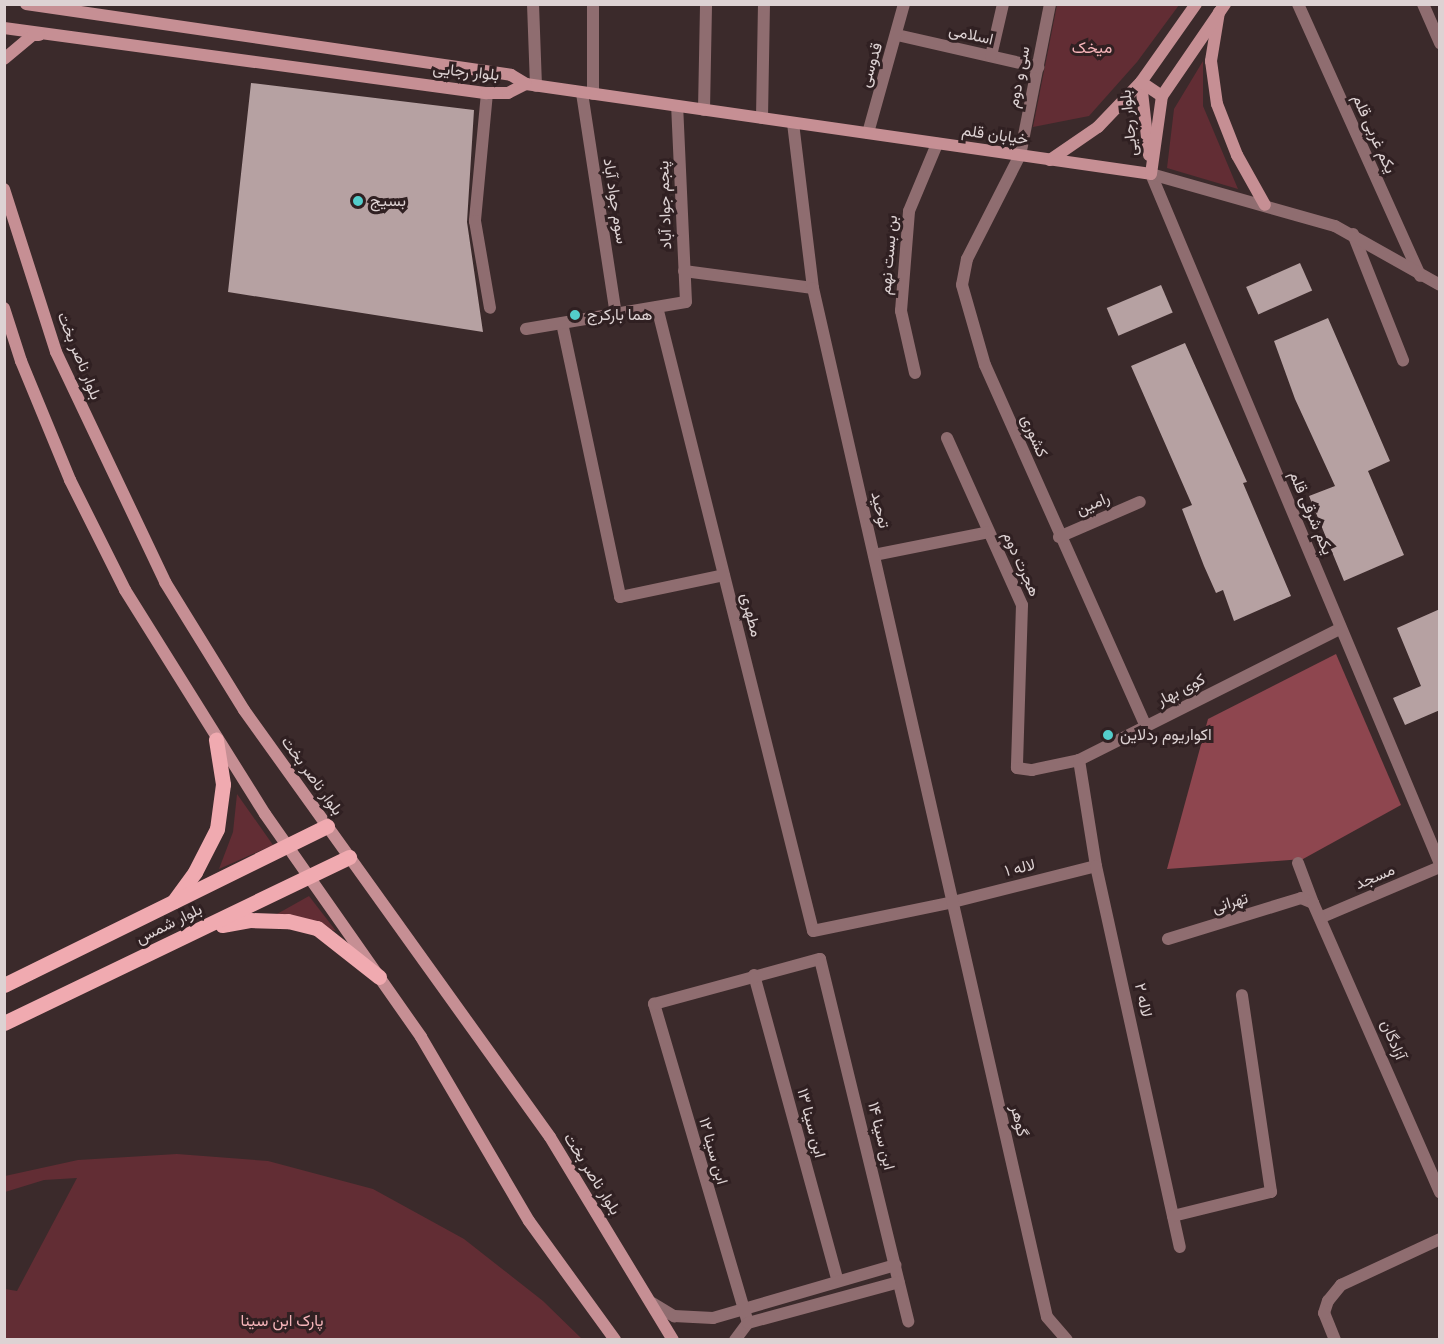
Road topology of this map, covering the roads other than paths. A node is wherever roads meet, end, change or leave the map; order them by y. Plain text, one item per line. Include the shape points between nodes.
1 (533, 4) edge
2 (593, 4) edge
3 (706, 4) edge
4 (764, 4) edge
5 (904, 4) edge
6 (1003, 4) edge
7 (1050, 4) edge
8 (1196, 4) edge
9 (1299, 4) edge
10 (1423, 4) edge
11 (28, 5) edge
12 (1222, 8) edge
13 (4, 28) edge
14 (897, 35) junction
15 (51, 36) junction
16 (1440, 43) edge
17 (991, 56) junction
18 (4, 59) edge
19 (1038, 67) junction
20 (1141, 82) junction
21 (531, 85) junction
22 (487, 93) junction
23 (588, 93) junction
24 (1162, 96) junction
25 (677, 106) junction
26 (704, 110) junction
27 (762, 118) junction
28 (793, 123) junction
29 (868, 134) junction
30 (937, 144) junction
31 (1020, 155) junction
32 (1050, 160) junction
33 (1151, 174) junction
34 (4, 189) edge
35 (1265, 205) junction
36 (1353, 234) junction
37 (684, 271) junction
38 (1420, 276) junction
39 (1440, 285) edge
40 (813, 288) junction
41 (657, 307) junction
42 (4, 308) edge
43 (490, 308) dead end
44 (616, 314) junction
45 (562, 323) junction
46 (526, 329) dead end
47 (1403, 360) dead end
48 (915, 373) dead end
49 (947, 438) dead end
50 (1140, 502) dead end
51 (989, 532) junction
52 (1059, 537) junction
53 (874, 555) junction
54 (724, 575) junction
55 (1341, 628) junction
56 (1146, 726) junction
57 (216, 740) junction
58 (1079, 760) junction
59 (1032, 770) joint
60 (327, 826) junction
61 (288, 847) junction
62 (349, 857) junction
63 (1298, 863) dead end
64 (1096, 866) junction
65 (1440, 866) edge
66 (309, 877) junction
67 (953, 902) junction
68 (1313, 903) junction
69 (171, 905) junction
70 (1323, 917) junction
71 (205, 928) junction
72 (813, 931) joint
73 (1168, 939) dead end
74 (754, 975) junction
75 (379, 977) junction
76 (4, 986) edge
77 (1242, 995) dead end
78 (4, 1023) edge
79 (1440, 1192) edge
80 (1173, 1216) junction
81 (1440, 1239) edge
82 (1180, 1247) dead end
83 (895, 1265) junction
84 (837, 1279) junction
85 (899, 1282) junction
86 (652, 1303) junction
87 (741, 1307) junction
88 (908, 1321) dead end
89 (748, 1323) junction
90 (1332, 1335) edge
91 (615, 1340) edge
92 (673, 1340) edge
93 (735, 1340) edge
94 (1067, 1340) edge

1 - 21 street
2 - 23 street, سوم جواد آباد
3 - 26 street
4 - 27 street
5 - 14 street, قدوسی
6 - 17 street
7 - 19 street, سی و دوم
8 - 20 main road, بلوار رجایی
9 - 38 street, یکم غربی قلم
10 - 16 street
11 - 21 main road, بلوار رجایی via 511,75
12 - 24 main road, بلوار رجایی
12 - 35 main road via 1211,61 1216,104 1237,155
13 - 15 main road, بلوار رجایی
14 - 17 street, اسلامی
14 - 29 street, قدوسی
15 - 18 main road via 33,35
15 - 22 main road, بلوار رجایی
17 - 19 street, اسلامی
19 - 31 street, سی و دوم
20 - 24 main road
20 - 32 main road via 1098,127
20 - 33 main road, بلوار رجایی
21 - 22 main road, بلوار رجایی via 508,93
21 - 23 main road, خیابان قلم
22 - 43 street via 475,221
23 - 25 main road, خیابان قلم
23 - 44 street, سوم جواد آباد
24 - 33 main road, بلوار رجایی
25 - 26 main road, خیابان قلم
25 - 37 street, پنجم جواد آباد
26 - 27 main road, خیابان قلم
27 - 28 main road, خیابان قلم
28 - 29 main road, خیابان قلم
28 - 40 street, توحید
29 - 30 main road, خیابان قلم
30 - 31 main road, خیابان قلم
30 - 48 street, بن بست نهم via 909,211 901,310
31 - 32 main road, خیابان قلم
31 - 52 street, کشوری via 967,259 962,285 985,365
32 - 33 main road, خیابان قلم
33 - 35 street, خیابان قلم
33 - 55 street, یکم شرقی قلم
34 - 60 main road, بلوار ناصر بخت via 56,352 165,582 244,710
35 - 36 street, خیابان قلم
36 - 38 street, خیابان قلم
36 - 47 street
37 - 40 street
37 - 41 street, پنجم جواد آباد via 686,302
38 - 39 street, خیابان قلم
40 - 53 street, توحید
41 - 44 street
41 - 54 street, مطهری
42 - 57 main road via 21,361 70,480 125,590
44 - 45 street
45 - 46 street
45 - 54 street via 620,597
49 - 51 street, هجرت دوم
50 - 52 street, رامین
51 - 53 street
51 - 59 street, هجرت دوم via 1022,605 1015,764 1024,771
52 - 56 street, کشوری
53 - 67 street, توحید
54 - 72 street, مطهری
55 - 56 street, کوی بهار
55 - 65 street, یکم شرقی قلم
56 - 58 street, کوی بهار
57 - 61 main road
57 - 69 main road via 223,784 217,829 195,872
58 - 59 street, کوی بهار
58 - 64 street, لاله ۲
60 - 61 main road, بلوار شمس
60 - 62 main road, بلوار ناصر بخت
61 - 66 main road
61 - 69 main road, بلوار شمس
62 - 66 main road, بلوار شمس
62 - 86 main road, بلوار ناصر بخت via 550,1137
63 - 68 street, آزادگان
64 - 67 street, لاله ۱
64 - 80 street, لاله ۲
65 - 70 street, مسجد
66 - 71 main road, بلوار شمس
66 - 75 main road
67 - 72 street, لاله ۱
67 - 94 street, گوهر via 1047,1317
68 - 70 street, آزادگان
68 - 73 street, تهرانی via 1300,898
69 - 76 main road, بلوار شمس
70 - 79 street, آزادگان
71 - 75 main road via 250,920 304,924 331,935
71 - 78 main road, بلوار شمس
74 - 83 street, ابن سینا ۱۴ via 820,959
74 - 84 street, ابن سینا ۱۳
74 - 87 street, ابن سینا ۱۲ via 654,1004
75 - 91 main road via 421,1037 529,1221
77 - 80 street via 1271,1192
80 - 82 street, لاله ۲
81 - 90 street via 1341,1285 1324,1307 1324,1321
83 - 84 street
83 - 85 street, ابن سینا ۱۴
84 - 87 street
85 - 88 street, ابن سینا ۱۴
85 - 89 street
86 - 87 street via 674,1316 691,1320 713,1318
86 - 92 main road, بلوار ناصر بخت
87 - 89 street, ابن سینا ۱۲
89 - 93 street

